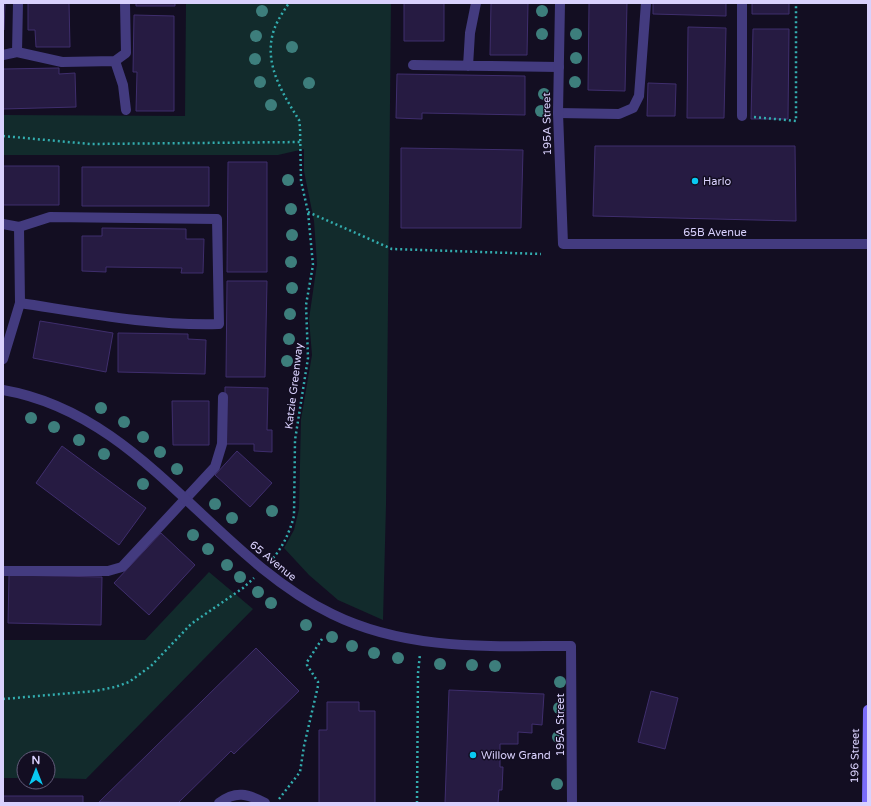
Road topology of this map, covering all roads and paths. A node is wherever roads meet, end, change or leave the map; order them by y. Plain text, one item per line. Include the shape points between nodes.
1 (18, 3) edge
2 (125, 3) edge
3 (289, 3) edge
4 (476, 3) edge
5 (560, 3) edge
6 (646, 3) edge
7 (742, 3) edge
8 (796, 3) edge
9 (17, 52) junction
10 (3, 55) edge
11 (115, 61) junction
12 (414, 66) dead end
13 (468, 66) junction
14 (559, 67) junction
15 (126, 110) dead end
16 (558, 113) junction
17 (742, 116) joint
18 (3, 136) edge
19 (301, 142) junction
20 (308, 212) junction
21 (3, 224) edge
22 (19, 227) junction
23 (563, 244) joint
24 (868, 244) edge
25 (541, 254) dead end
26 (20, 303) junction
27 (3, 359) edge
28 (3, 390) edge
29 (223, 397) dead end
30 (186, 500) junction
31 (270, 561) dead end
32 (3, 571) edge
33 (243, 588) dead end
34 (322, 639) dead end
35 (571, 646) joint
36 (420, 658) dead end
37 (3, 699) edge
38 (868, 710) edge
39 (279, 799) dead end
40 (219, 803) edge
41 (265, 803) edge
42 (417, 803) edge
43 (572, 803) edge
44 (867, 803) edge

1 - 9 street
2 - 11 street via 126,53
3 - 19 path, Katzie Greenway via 273,33 271,57 276,79 299,120
4 - 13 street via 470,34
5 - 14 street, 195A Street
6 - 16 street via 640,96 632,108 619,114
7 - 17 street
8 - 17 path via 796,121
9 - 10 street
9 - 11 street via 62,62
11 - 15 street via 123,85
12 - 13 street
13 - 14 street
14 - 16 street, 195A Street
16 - 23 street, 195A Street
18 - 19 path via 90,144
19 - 20 path, Katzie Greenway via 301,181
20 - 25 path via 392,249
20 - 31 path, Katzie Greenway via 313,265 306,305 308,358 295,440 295,511 292,525 279,551
21 - 22 street
22 - 26 street
22 - 26 street via 50,217 217,219 219,324 184,325
23 - 24 street, 65B Avenue
26 - 27 street
28 - 30 street, 65 Avenue via 60,407 103,430 148,464
29 - 30 street via 222,444 215,467
30 - 32 street via 122,567 108,571
30 - 35 street, 65 Avenue via 281,585 308,602 356,625 406,639 438,644
33 - 37 path via 191,624 151,666 129,682 95,691
34 - 39 path via 307,662 318,686 300,772
35 - 43 street, 195A Street
36 - 42 path
38 - 44 main road, 196 Street
40 - 41 street via 241,794 250,795

